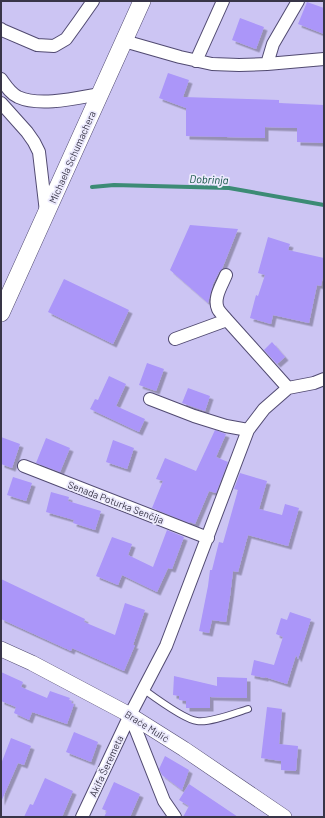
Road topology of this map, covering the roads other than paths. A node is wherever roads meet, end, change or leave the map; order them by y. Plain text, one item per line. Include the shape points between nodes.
1 (92, 1) edge
2 (142, 1) edge
3 (223, 1) edge
4 (298, 1) edge
5 (1, 31) edge
6 (124, 41) junction
7 (324, 58) edge
8 (196, 61) junction
9 (267, 64) junction
10 (1, 79) edge
11 (100, 94) junction
12 (1, 103) edge
13 (46, 214) junction
14 (226, 275) dead end
15 (1, 313) edge
16 (227, 320) junction
17 (175, 338) dead end
18 (324, 379) edge
19 (288, 388) junction
20 (150, 399) dead end
21 (248, 430) junction
22 (24, 466) dead end
23 (208, 538) junction
24 (1, 649) edge
25 (143, 689) junction
26 (248, 709) dead end
27 (130, 715) junction
28 (82, 817) edge
29 (175, 817) edge
30 (284, 817) edge

1 - 5 street via 66,39 54,46 38,45
2 - 6 main road, Michaela Schumachera
3 - 8 street
4 - 9 street via 273,44
6 - 8 street
6 - 11 main road, Michaela Schumachera
7 - 9 street
8 - 9 street via 212,64
10 - 11 street via 18,97 33,101 55,101
11 - 13 main road, Michaela Schumachera
12 - 13 street via 27,132 39,152
13 - 15 main road, Michaela Schumachera
14 - 16 street via 216,304
16 - 17 street
16 - 19 street
18 - 19 street
19 - 21 street via 264,409
20 - 21 street via 194,416
21 - 23 street
22 - 23 street, Senada Poturka Senčija
23 - 25 street via 166,646
24 - 27 street, Braće Mulić
25 - 26 lane via 188,719 197,722 213,720
25 - 27 street
27 - 28 street, Akifa Šeremeta
27 - 29 street via 164,801
27 - 30 street, Braće Mulić

